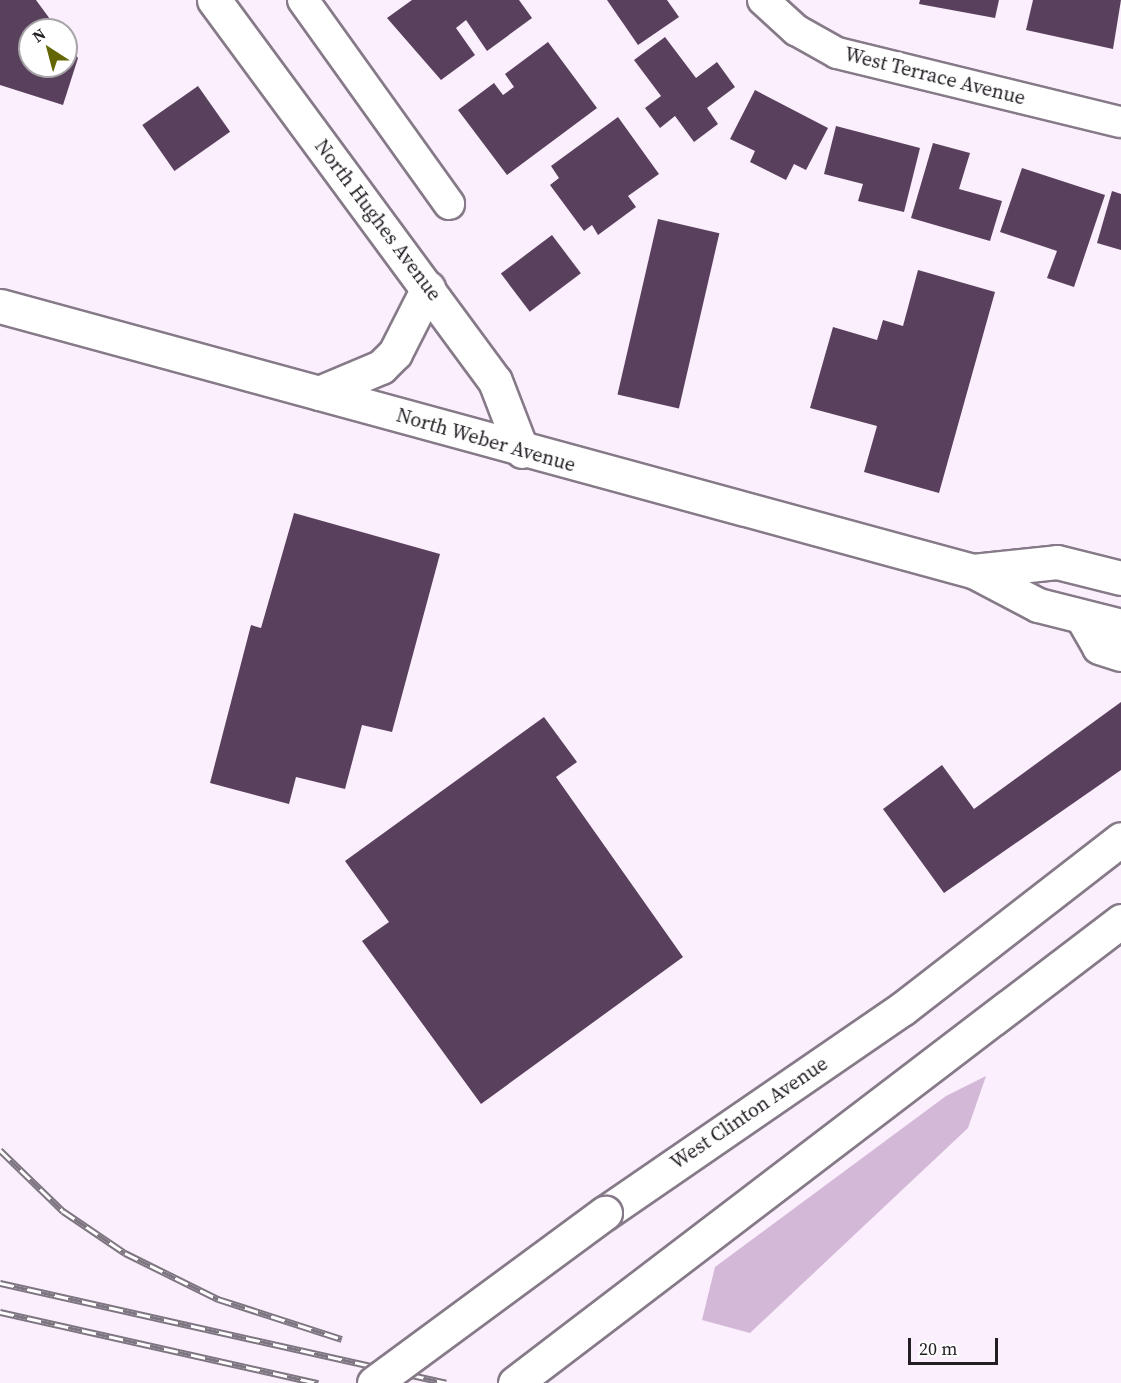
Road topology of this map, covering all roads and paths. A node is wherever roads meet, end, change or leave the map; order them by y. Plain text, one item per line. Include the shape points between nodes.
1 (214, 0) edge
2 (303, 0) edge
3 (763, 0) edge
4 (1121, 122) edge
5 (449, 204) dead end
6 (428, 288) junction
7 (0, 306) edge
8 (319, 393) junction
9 (522, 451) junction
10 (973, 571) junction
11 (1121, 578) edge
12 (1082, 616) junction
13 (1121, 626) edge
14 (1121, 654) edge
15 (1121, 839) edge
16 (1121, 921) edge
17 (374, 1383) edge
18 (515, 1383) edge

1 - 6 main road, North Hughes Avenue
2 - 5 street
3 - 4 street, West Terrace Avenue via 796,30 837,52
6 - 8 main road via 395,353 381,367
6 - 9 main road, North Hughes Avenue via 495,381
7 - 8 main road, North Weber Avenue
8 - 9 main road, North Weber Avenue
9 - 10 main road, North Weber Avenue
10 - 11 main road, North Weber Avenue via 1057,562
10 - 12 main road, North Weber Avenue via 1038,605
12 - 13 main road, North Weber Avenue
12 - 14 main road via 1099,647
15 - 17 main road, West Clinton Avenue, bridge via 902,1009 605,1213
16 - 18 main road via 717,1234

